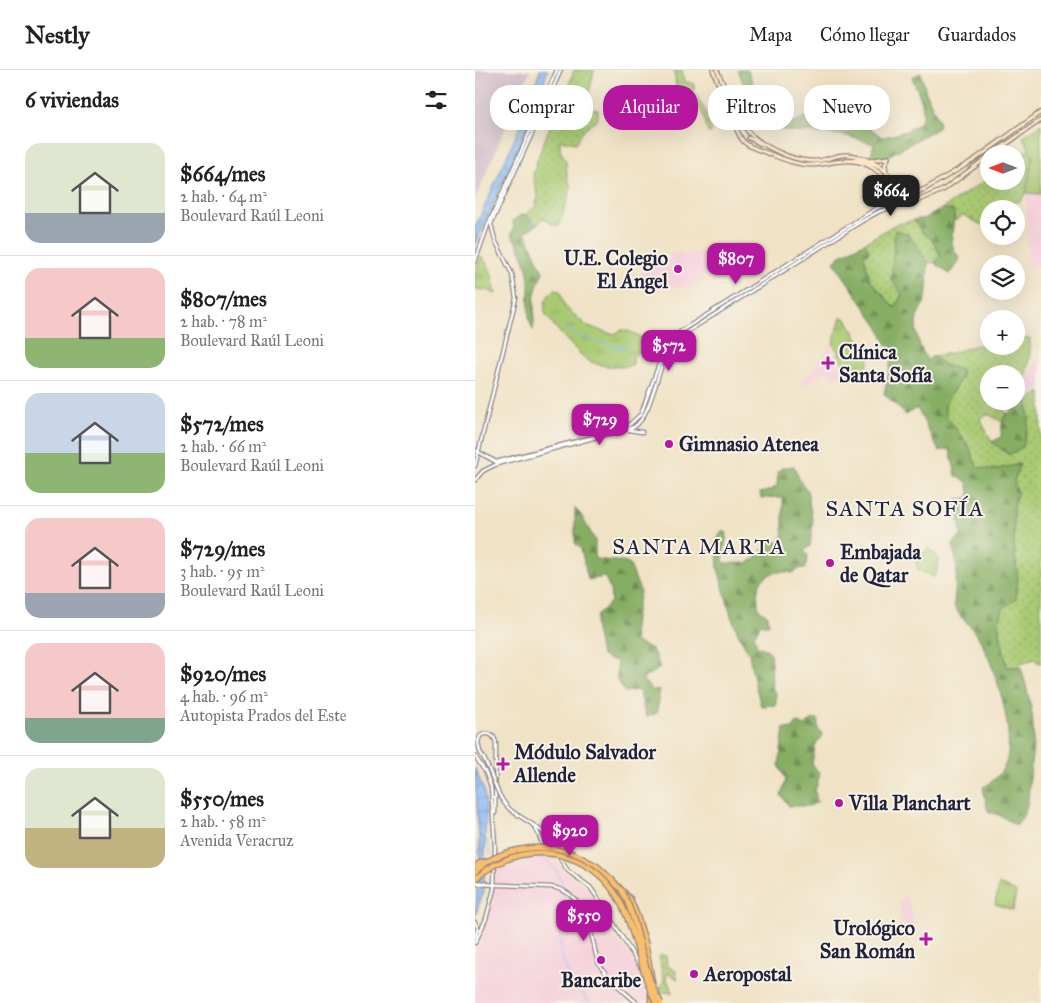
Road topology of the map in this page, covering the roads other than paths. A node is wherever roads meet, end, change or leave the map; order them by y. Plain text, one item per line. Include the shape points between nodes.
1 (557, 70) edge
2 (561, 70) edge
3 (717, 70) edge
4 (712, 71) edge
5 (718, 85) edge
6 (724, 85) edge
7 (1041, 112) edge
8 (1041, 120) edge
9 (738, 130) edge
10 (739, 130) edge
11 (747, 130) joint
12 (750, 136) junction
13 (754, 141) junction
14 (744, 142) junction
15 (764, 144) junction
16 (1005, 145) edge
17 (752, 147) junction
18 (888, 158) junction
19 (865, 159) junction
20 (848, 160) junction
21 (980, 163) edge
22 (879, 165) junction
23 (887, 174) junction
24 (896, 184) junction
25 (894, 189) junction
26 (919, 192) junction
27 (901, 198) junction
28 (890, 202) junction
29 (903, 204) junction
30 (475, 262) edge
31 (627, 430) junction
32 (642, 432) dead end
33 (477, 451) edge
34 (475, 466) edge
35 (475, 480) edge
36 (475, 747) edge
37 (480, 752) junction
38 (475, 756) edge
39 (530, 822) junction
40 (495, 826) junction
41 (542, 844) dead end
42 (486, 862) junction
43 (475, 867) edge
44 (475, 873) edge
45 (475, 882) edge
46 (494, 885) junction
47 (623, 893) junction
48 (476, 923) edge
49 (475, 937) edge
50 (475, 943) edge
51 (637, 1003) edge
52 (653, 1003) edge
53 (661, 1003) edge

1 - 30 street via 487,226
2 - 33 street via 491,224 495,240 513,274 515,304
3 - 6 main road
4 - 5 main road
7 - 26 main road via 982,155
8 - 16 main road
9 - 14 main road
10 - 11 main road via 743,136
11 - 12 main road
12 - 13 main road
12 - 14 main road
12 - 15 main road
13 - 15 main road
13 - 17 main road via 750,143
14 - 17 main road
15 - 19 main road via 804,161 821,161 846,154
17 - 20 main road via 808,165
18 - 19 main road
18 - 22 main road
18 - 23 main road via 885,165
19 - 22 main road
20 - 22 main road
20 - 25 main road via 879,172
21 - 29 main road via 943,190
22 - 23 main road
23 - 24 main road
24 - 26 main road via 904,190
24 - 27 main road
25 - 27 main road
25 - 28 main road
26 - 27 main road
27 - 28 street
27 - 29 main road
28 - 33 street via 681,330 662,356 641,414 629,426 496,462
29 - 31 street via 862,221 679,337 666,354 644,415 637,425
31 - 32 street
31 - 35 street via 501,463
33 - 34 street
36 - 37 street
37 - 39 street, bridge via 504,803
37 - 40 street via 479,737 491,735 496,744
38 - 40 street via 488,778
39 - 41 street
39 - 52 street via 543,832 568,871 583,881 599,899 639,965
40 - 46 street
42 - 43 highway
42 - 44 highway
42 - 47 highway, bridge via 518,849 540,847 567,851 597,866
45 - 46 street
45 - 46 street
45 - 52 highway, bridge via 485,870 497,863 526,853 559,854 593,870 612,888 626,914
46 - 50 street via 486,919
46 - 51 street via 544,886 567,892 581,907 602,969
47 - 52 highway, bridge via 637,916 649,958
47 - 53 highway, bridge
48 - 49 street

